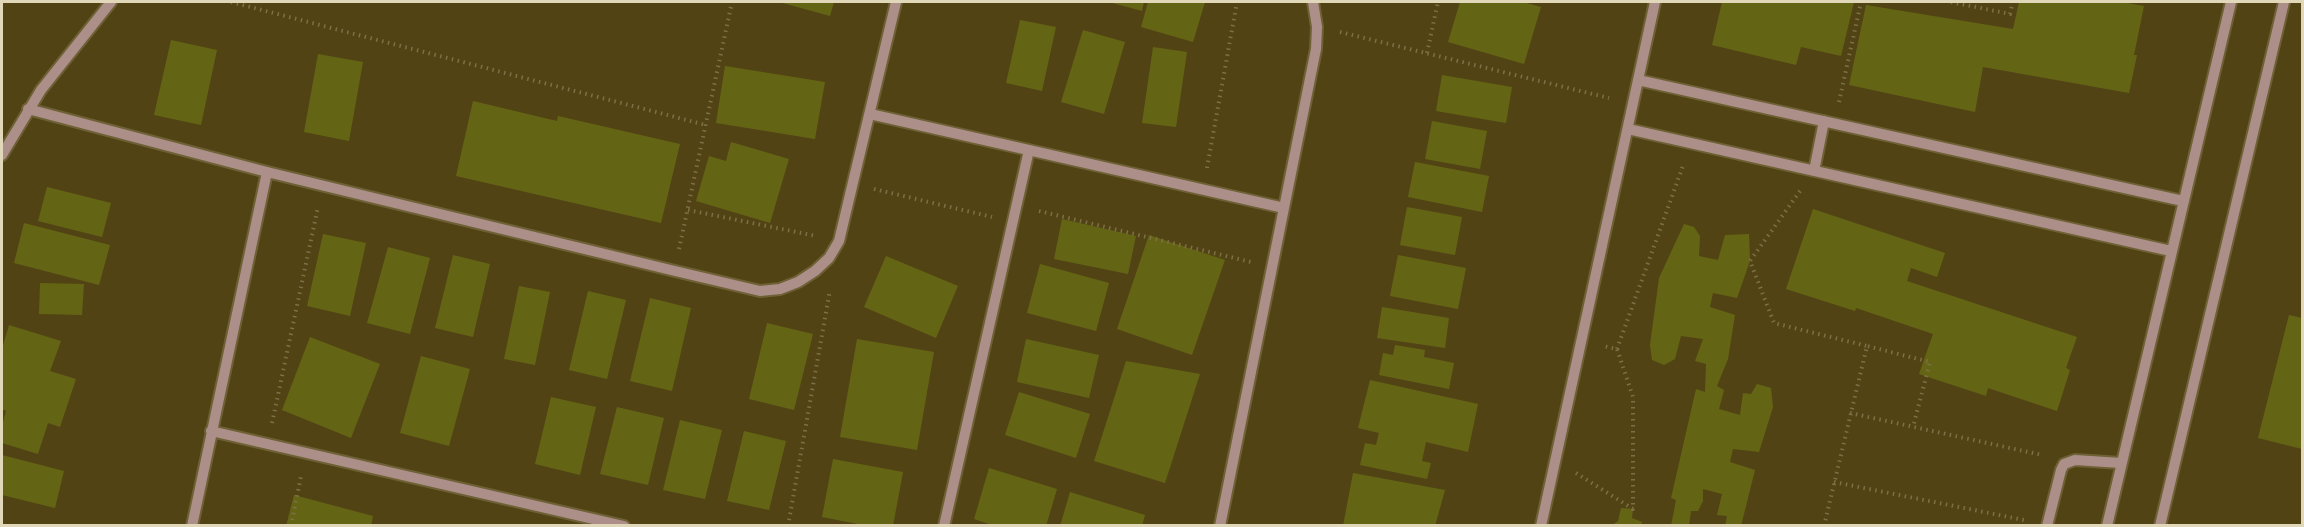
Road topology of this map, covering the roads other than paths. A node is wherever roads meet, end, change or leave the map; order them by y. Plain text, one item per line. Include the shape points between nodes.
1 (111, 2) edge
2 (896, 2) edge
3 (1313, 2) edge
4 (1655, 2) edge
5 (2231, 2) edge
6 (2284, 2) edge
7 (1638, 80) junction
8 (28, 110) junction
9 (870, 114) junction
10 (1829, 122) junction
11 (1628, 129) junction
12 (1029, 150) junction
13 (2, 155) edge
14 (1814, 171) junction
15 (267, 172) junction
16 (2183, 201) junction
17 (1284, 208) junction
18 (2171, 251) junction
19 (211, 431) junction
20 (2121, 463) junction
21 (2047, 524) edge
22 (192, 525) edge
23 (624, 525) edge
24 (944, 525) edge
25 (1220, 525) edge
26 (1541, 525) edge
27 (2107, 525) edge
28 (2160, 525) edge

1 - 8 street
2 - 9 street
3 - 17 street via 1316,49
4 - 7 street
5 - 16 street
6 - 28 street
7 - 10 street
7 - 11 street
8 - 13 street
8 - 15 street
9 - 12 street
9 - 15 street via 839,241 829,258 798,282 760,291
10 - 14 street
10 - 16 street
11 - 14 street
11 - 26 street
12 - 17 street
12 - 24 street
14 - 18 street
15 - 19 street
16 - 18 street
17 - 25 street
18 - 20 street
19 - 22 street
19 - 23 street
20 - 21 street via 2069,461 2061,470
20 - 27 street

